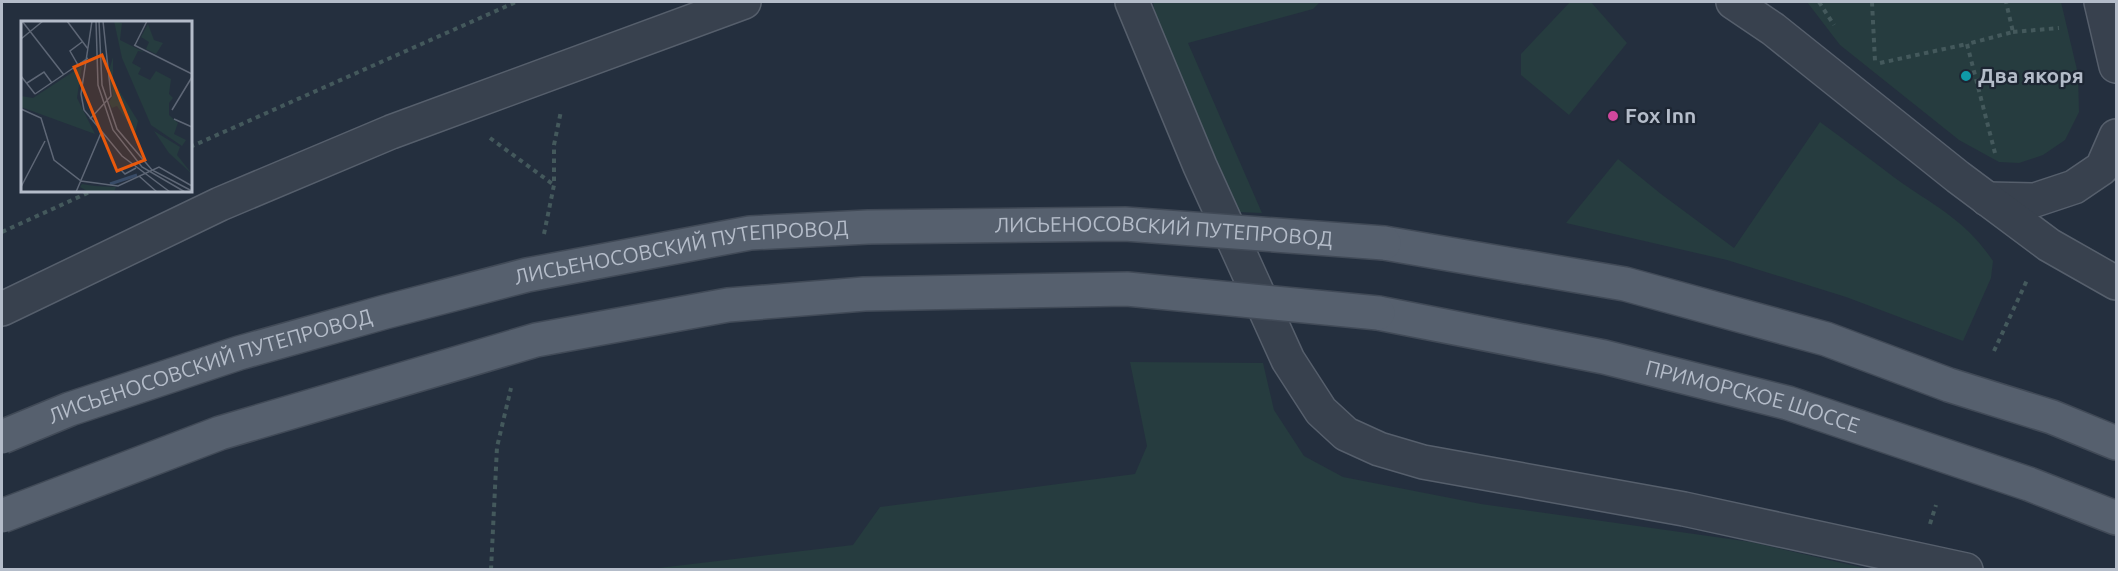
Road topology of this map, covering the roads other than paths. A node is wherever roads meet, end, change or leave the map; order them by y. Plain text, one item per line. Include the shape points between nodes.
1 (744, 2) edge
2 (1132, 2) edge
3 (1733, 2) edge
4 (2102, 2) edge
5 (2116, 66) edge
6 (2116, 136) edge
7 (1987, 198) junction
8 (2116, 283) edge
9 (2, 309) edge
10 (2, 437) edge
11 (2116, 443) edge
12 (2, 516) edge
13 (2116, 518) edge
14 (1951, 566) edge

1 - 9 street via 391,132 220,204
2 - 14 street via 1200,166 1288,360 1321,411 1346,434 1423,462 1684,509
3 - 7 street via 1773,29
4 - 5 street
6 - 7 street via 2102,168 2074,187 2035,200
7 - 8 street via 2049,245
10 - 11 main road, ЛИСЬЕНОСОВСКИЙ ПУТЕПРОВОД, bridge via 70,409 239,352 527,275 750,233 868,226 1125,224 1384,243 1636,287 1826,339
12 - 13 main road, ПРИМОРСКОЕ ШОССЕ, bridge via 220,433 536,340 728,305 864,294 1127,289 1378,313 1604,357 1788,403 2029,484

